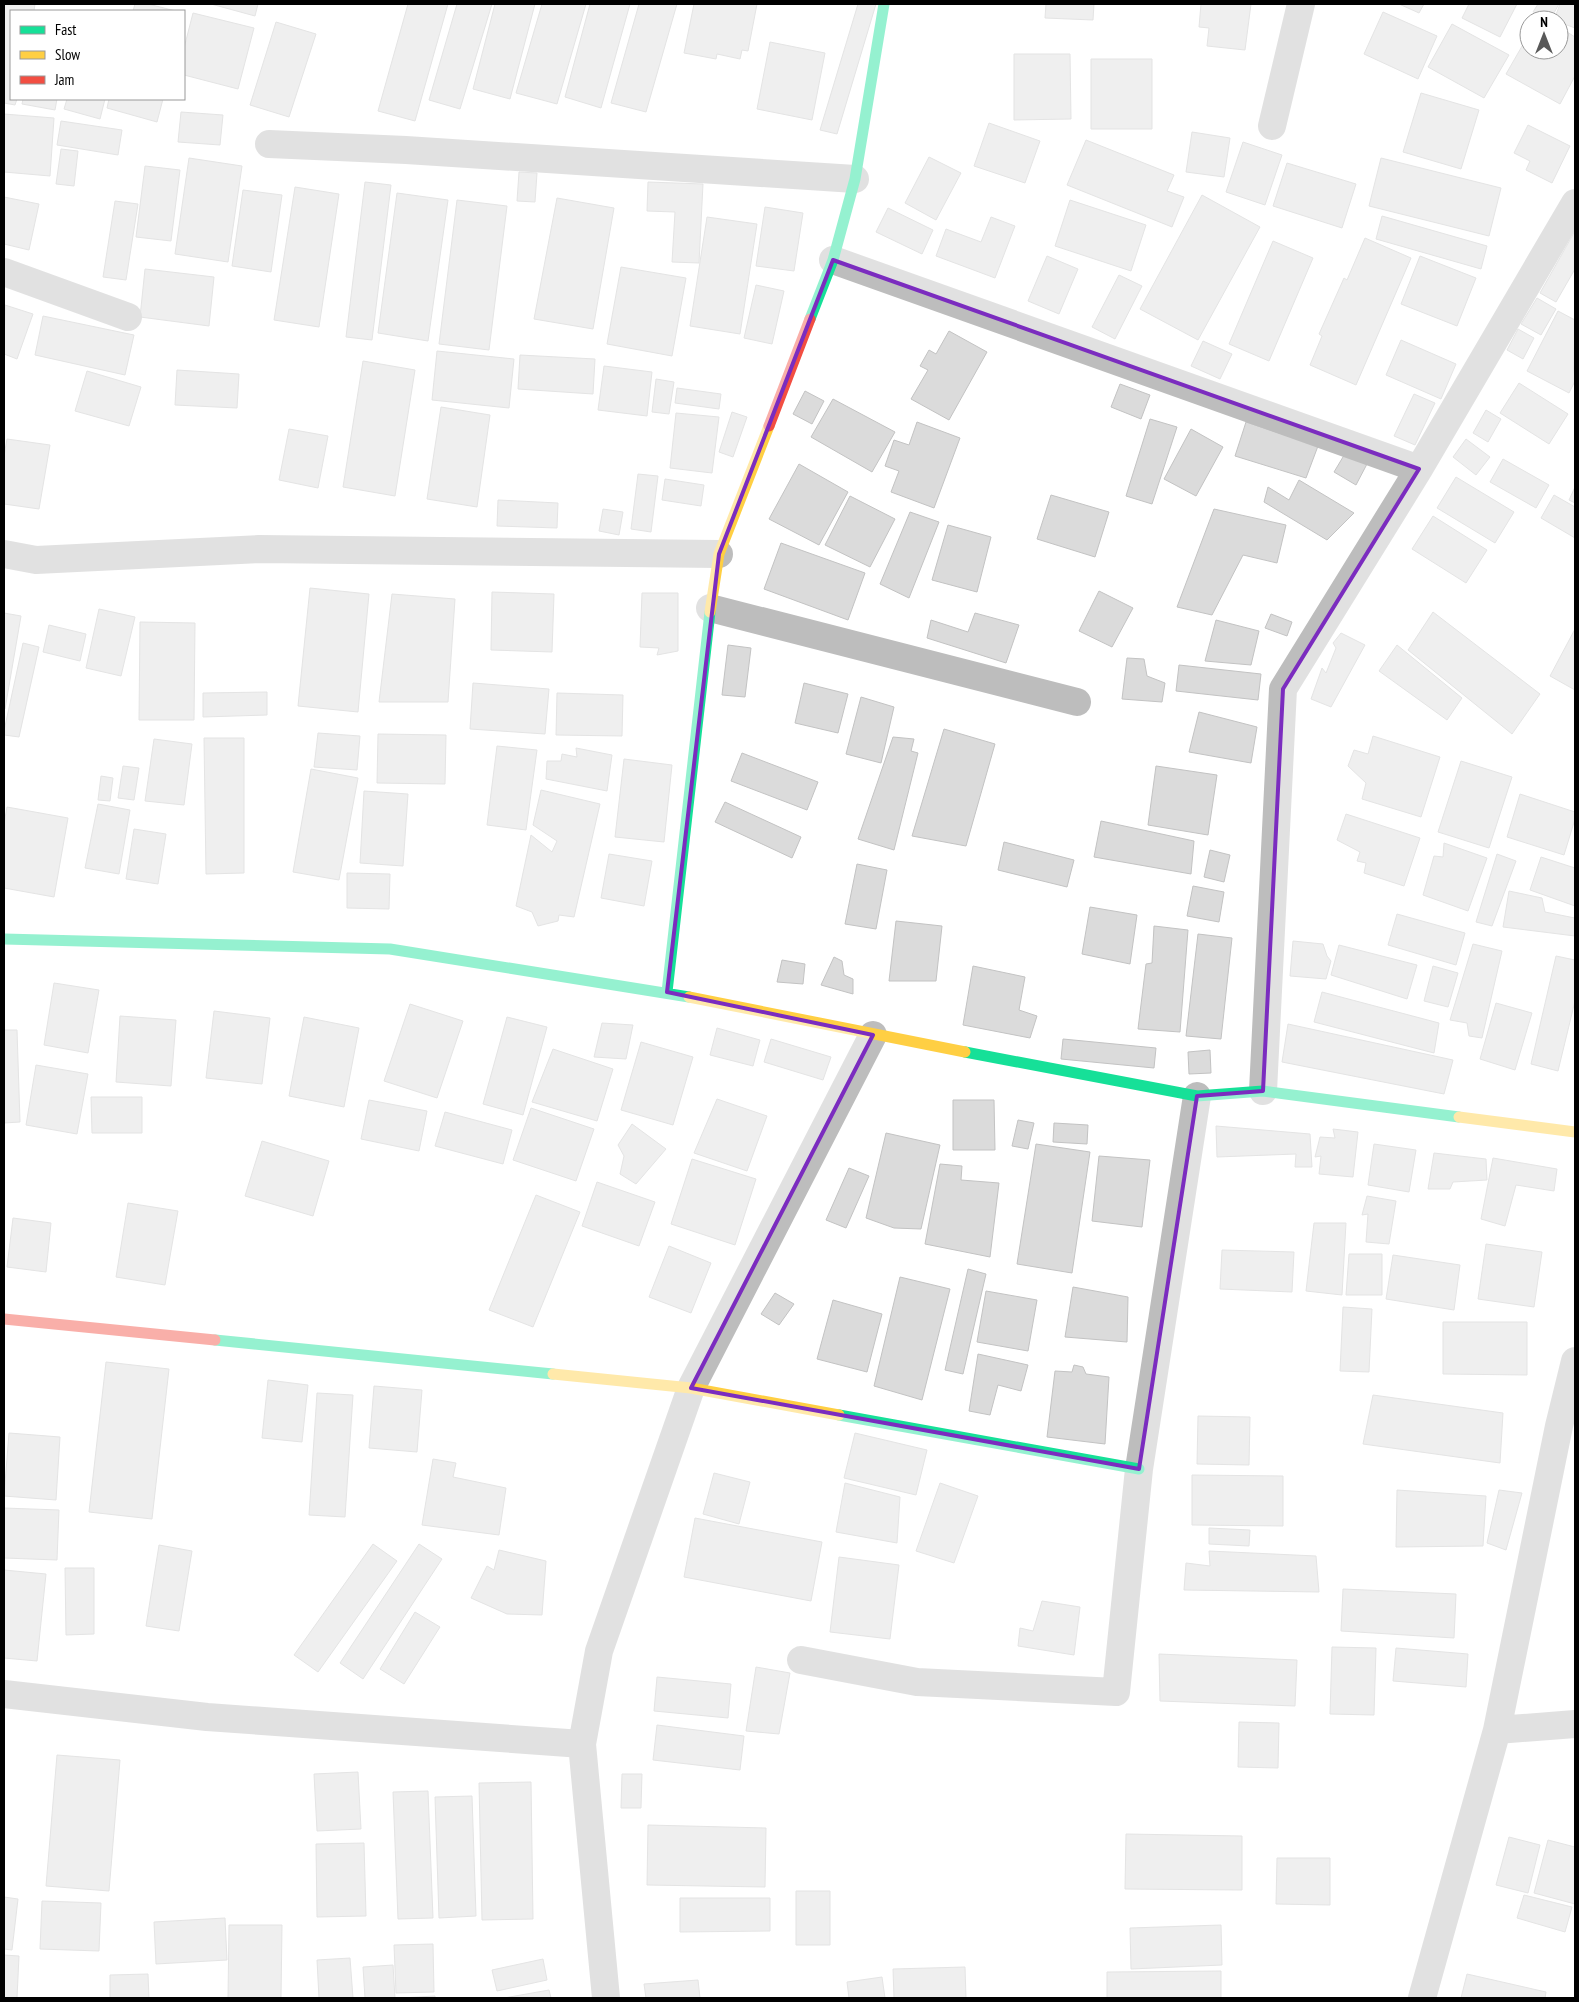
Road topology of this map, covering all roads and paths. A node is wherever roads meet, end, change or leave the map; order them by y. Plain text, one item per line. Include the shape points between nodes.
1 (884, 4) edge
2 (1301, 4) edge
3 (1272, 126) dead end
4 (269, 144) dead end
5 (855, 179) junction
6 (1575, 203) edge
7 (833, 260) junction
8 (4, 272) edge
9 (128, 317) dead end
10 (1419, 469) junction
11 (4, 554) edge
12 (718, 554) junction
13 (710, 608) junction
14 (1077, 702) dead end
15 (4, 939) edge
16 (667, 992) junction
17 (873, 1034) junction
18 (1263, 1091) junction
19 (1196, 1096) junction
20 (1575, 1132) edge
21 (4, 1319) edge
22 (1575, 1361) edge
23 (691, 1388) junction
24 (1140, 1469) junction
25 (801, 1660) dead end
26 (4, 1694) edge
27 (1575, 1724) edge
28 (1497, 1730) junction
29 (582, 1744) junction
30 (606, 1998) edge
31 (1422, 1998) edge

1 - 5 street
2 - 3 street
4 - 5 street
5 - 7 street
6 - 10 street
7 - 10 street
7 - 12 street
8 - 9 street
10 - 18 street via 1283,689
11 - 12 street via 36,560 259,549
12 - 13 street
13 - 14 street
13 - 16 street
15 - 16 street via 390,949
16 - 17 street
17 - 19 street
17 - 23 street
18 - 19 street
18 - 20 street
19 - 24 street
21 - 23 street
22 - 28 street
23 - 24 street
23 - 29 street via 599,1651
24 - 25 street via 1116,1692 917,1682
26 - 29 street via 207,1717
27 - 28 street
28 - 31 street
29 - 30 street

